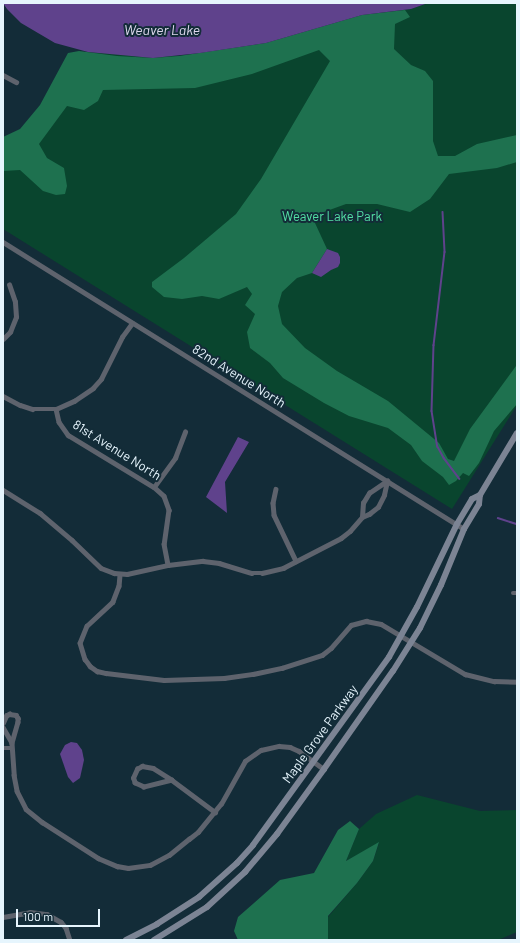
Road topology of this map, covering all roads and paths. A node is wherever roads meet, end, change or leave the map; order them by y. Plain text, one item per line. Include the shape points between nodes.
1 (3, 75) edge
2 (16, 82) dead end
3 (3, 242) edge
4 (9, 285) dead end
5 (132, 323) junction
6 (3, 340) edge
7 (3, 396) edge
8 (56, 408) junction
9 (185, 432) dead end
10 (517, 433) edge
11 (387, 481) junction
12 (154, 487) junction
13 (276, 489) dead end
14 (3, 490) edge
15 (480, 495) junction
16 (362, 517) junction
17 (457, 524) junction
18 (464, 529) junction
19 (296, 561) junction
20 (168, 565) junction
21 (120, 575) junction
22 (402, 637) junction
23 (411, 643) junction
24 (517, 682) edge
25 (3, 723) edge
26 (3, 727) edge
27 (12, 745) junction
28 (3, 748) edge
29 (314, 761) junction
30 (324, 769) junction
31 (172, 780) junction
32 (215, 812) junction
33 (3, 917) edge
34 (70, 940) edge
35 (126, 940) edge
36 (154, 940) edge

1 - 2 street
3 - 5 street, 82nd Avenue North
4 - 6 street via 15,302 16,317 10,332
5 - 8 street via 97,383 74,401
5 - 11 street, 82nd Avenue North
7 - 8 street via 32,409
8 - 12 street, 81st Avenue North via 59,422 68,435
9 - 12 street via 175,458
10 - 15 main road, Maple Grove Parkway
11 - 16 street via 378,507
11 - 16 street via 374,488 366,497
11 - 17 street, 82nd Avenue North
12 - 20 street, 81st Avenue North via 164,496 169,510 164,544
13 - 19 street via 274,515
14 - 21 street via 57,526 101,568
15 - 17 main road, Maple Grove Parkway via 472,499
15 - 18 main road, Maple Grove Parkway via 479,504
16 - 19 street via 341,538
17 - 18 street, 82nd Avenue North
17 - 22 main road, Maple Grove Parkway
18 - 23 main road, Maple Grove Parkway via 432,603
19 - 20 street via 283,568 262,573 251,573 210,562
20 - 21 street
21 - 22 street via 113,602 87,626 80,643 90,666 106,673 164,680 216,679 253,674 282,668 322,654 331,648 351,625 361,621 376,622
22 - 23 street
22 - 29 main road, Maple Grove Parkway
23 - 24 street via 465,674 494,681
23 - 30 main road, Maple Grove Parkway
25 - 27 street via 9,714 18,718
26 - 27 street
27 - 28 street
27 - 32 street via 17,791 31,814 107,863 128,868 156,862 170,855 198,832
29 - 30 street
29 - 32 street via 290,747 279,746 260,750 245,761
29 - 35 main road, Maple Grove Parkway via 253,845 218,881 179,911
30 - 36 main road, Maple Grove Parkway via 266,848 245,872 207,907
31 - 31 street via 147,766 137,769 133,778 135,783 144,787
31 - 32 street
33 - 34 street via 30,912 47,914 61,922

